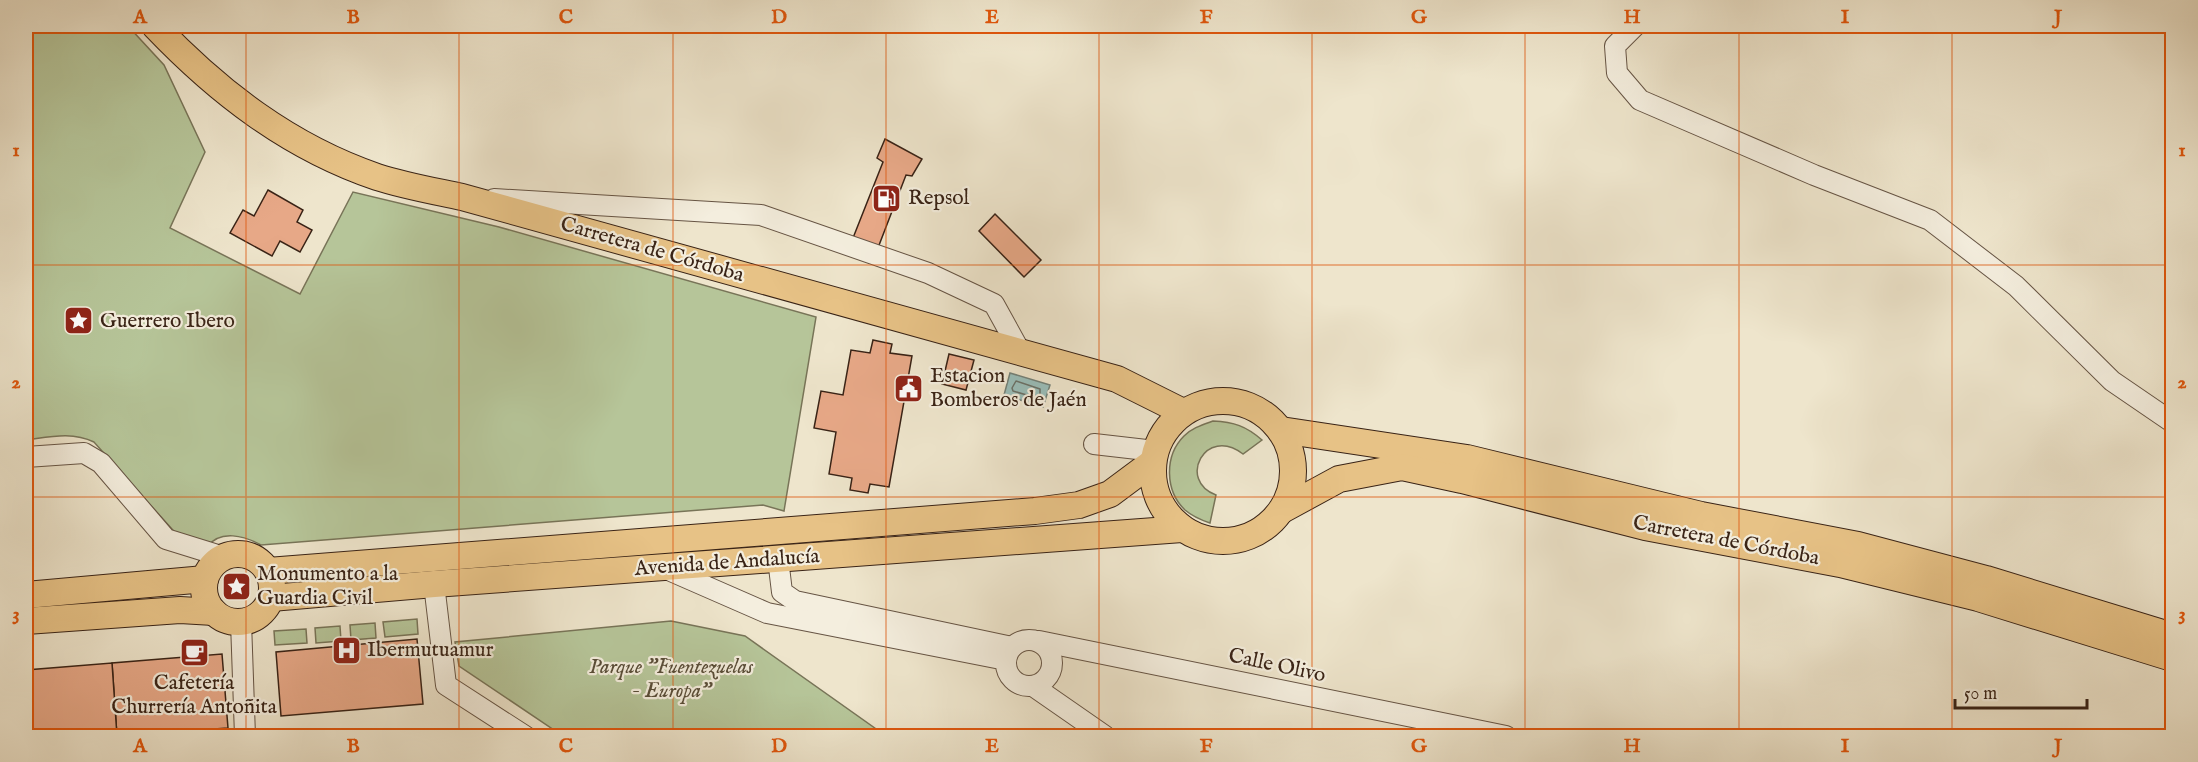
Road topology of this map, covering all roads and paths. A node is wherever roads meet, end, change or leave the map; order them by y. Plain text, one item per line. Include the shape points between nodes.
1 (155, 26) edge
2 (1635, 26) edge
3 (462, 197) junction
4 (1021, 353) junction
5 (1184, 412) junction
6 (2172, 423) edge
7 (1281, 430) junction
8 (1094, 444) dead end
9 (1154, 456) junction
10 (26, 457) edge
11 (1282, 510) junction
12 (1182, 529) junction
13 (224, 557) junction
14 (778, 559) junction
15 (664, 568) junction
16 (268, 571) junction
17 (205, 579) junction
18 (434, 584) junction
19 (26, 595) edge
20 (271, 598) junction
21 (214, 612) junction
22 (26, 621) edge
23 (241, 622) junction
24 (2172, 636) edge
25 (1040, 641) junction
26 (1009, 653) junction
27 (2172, 658) edge
28 (1034, 686) junction
29 (1457, 732) edge
30 (245, 736) edge
31 (525, 736) edge
32 (1105, 736) edge
33 (1506, 736) edge

1 - 3 main road, Carretera de Córdoba via 219,88 278,131 378,177
2 - 6 street via 1615,46 1617,73 1640,99 1814,175 1930,220 2016,286 2112,381
3 - 4 main road, Carretera de Córdoba
3 - 4 street via 761,215 928,273 994,304
4 - 5 main road, Carretera de Córdoba via 1117,379
5 - 7 main road via 1203,403 1225,400 1246,404
5 - 9 main road via 1166,429
7 - 11 main road via 1294,470 1291,491
7 - 24 main road, Carretera de Córdoba via 1467,458 1701,515 1858,544
8 - 9 street
9 - 12 main road via 1156,494 1166,514
9 - 16 main road, Avenida de Andalucía via 1110,494 1079,505 1035,511
10 - 13 street via 84,453 101,463 166,539
11 - 12 main road via 1257,532 1225,542
11 - 27 main road, Carretera de Córdoba via 1339,479 1401,467 1645,526 1840,564 1978,598
12 - 14 main road, Avenida de Andalucía
13 - 16 main road via 244,554 262,563
13 - 17 main road
14 - 15 main road, Avenida de Andalucía
14 - 26 street via 782,592 795,601
15 - 18 main road, Avenida de Andalucía
15 - 26 street via 767,613
16 - 20 main road
17 - 19 main road
17 - 21 main road via 206,597
18 - 20 main road, Avenida de Andalucía
18 - 31 street via 446,685
20 - 23 main road via 260,615
21 - 22 main road via 180,610
21 - 23 main road
23 - 30 street
25 - 26 street via 1025,639
25 - 28 street via 1050,651 1053,666 1046,679
25 - 29 street, Calle Olivo
26 - 28 street via 1009,674 1019,684
28 - 32 street
29 - 33 street, Calle Olivo

